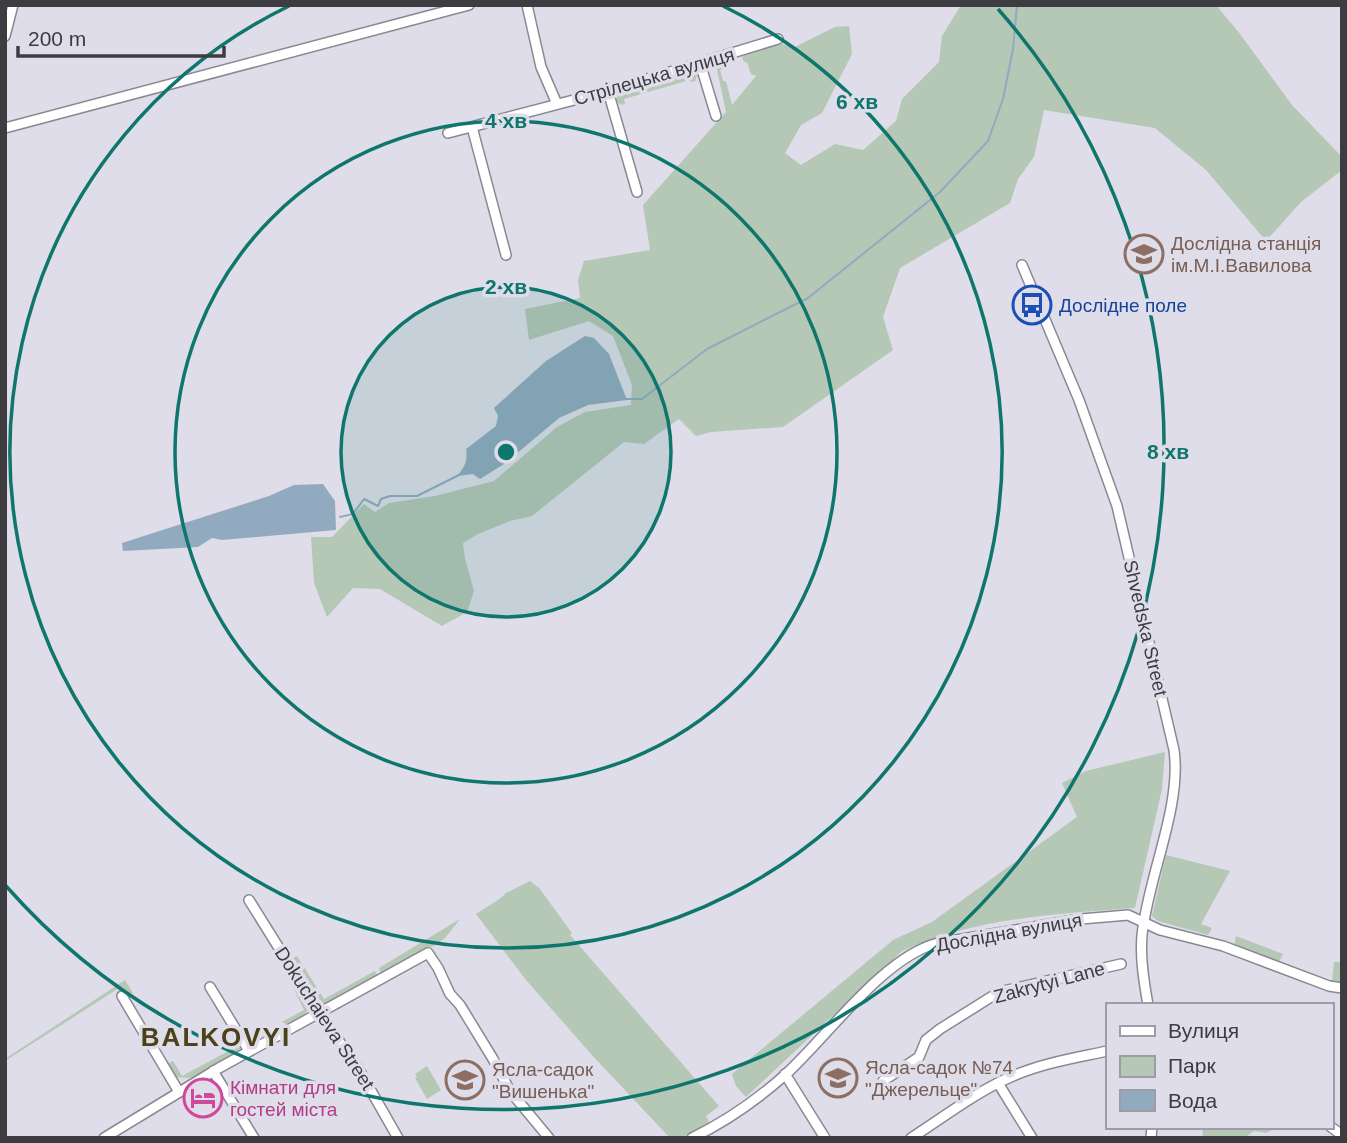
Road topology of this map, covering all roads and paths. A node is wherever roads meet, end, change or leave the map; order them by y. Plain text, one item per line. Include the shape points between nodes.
1 (13, 5) edge
2 (469, 5) edge
3 (527, 5) edge
4 (5, 36) edge
5 (778, 39) dead end
6 (701, 63) junction
7 (608, 91) junction
8 (557, 104) junction
9 (716, 116) dead end
10 (472, 127) junction
11 (5, 128) edge
12 (448, 134) dead end
13 (637, 192) dead end
14 (506, 255) dead end
15 (1022, 265) dead end
16 (249, 900) dead end
17 (1144, 923) junction
18 (1121, 964) dead end
19 (210, 986) dead end
20 (1342, 988) edge
21 (121, 996) dead end
22 (1148, 1003) edge
23 (320, 1014) junction
24 (249, 1051) junction
25 (1106, 1051) edge
26 (214, 1071) junction
27 (785, 1074) junction
28 (883, 1081) dead end
29 (998, 1083) junction
30 (178, 1092) junction
31 (104, 1138) edge
32 (254, 1138) edge
33 (398, 1138) edge
34 (548, 1138) edge
35 (692, 1138) edge
36 (825, 1138) edge
37 (911, 1138) edge
38 (1032, 1138) edge

1 - 4 street
2 - 11 street
3 - 8 street via 541,67
5 - 6 street, Стрілецька вулиця
6 - 7 street, Стрілецька вулиця
6 - 9 street
7 - 8 street, Стрілецька вулиця
7 - 13 street
8 - 10 street, Стрілецька вулиця
10 - 12 street, Стрілецька вулиця
10 - 14 street
15 - 17 street, Shvedska Street via 1079,400 1117,506 1174,750 1176,782
16 - 23 street, Dokuchaieva Street
17 - 20 street, Дослідна вулиця
17 - 22 street, Shvedska Street
17 - 27 street, Дослідна вулиця via 1128,915 1103,916 925,947 886,973
18 - 28 street, Zakrytyi Lane via 999,992 940,1029 926,1040 919,1057
19 - 24 street
21 - 30 street
23 - 24 street
23 - 33 street, Dokuchaieva Street
23 - 34 street via 428,953 510,1091
24 - 26 street
25 - 29 street via 1049,1064
26 - 30 street
26 - 32 street
27 - 35 street, Дослідна вулиця
27 - 36 street
29 - 37 street
29 - 38 street
30 - 31 street

